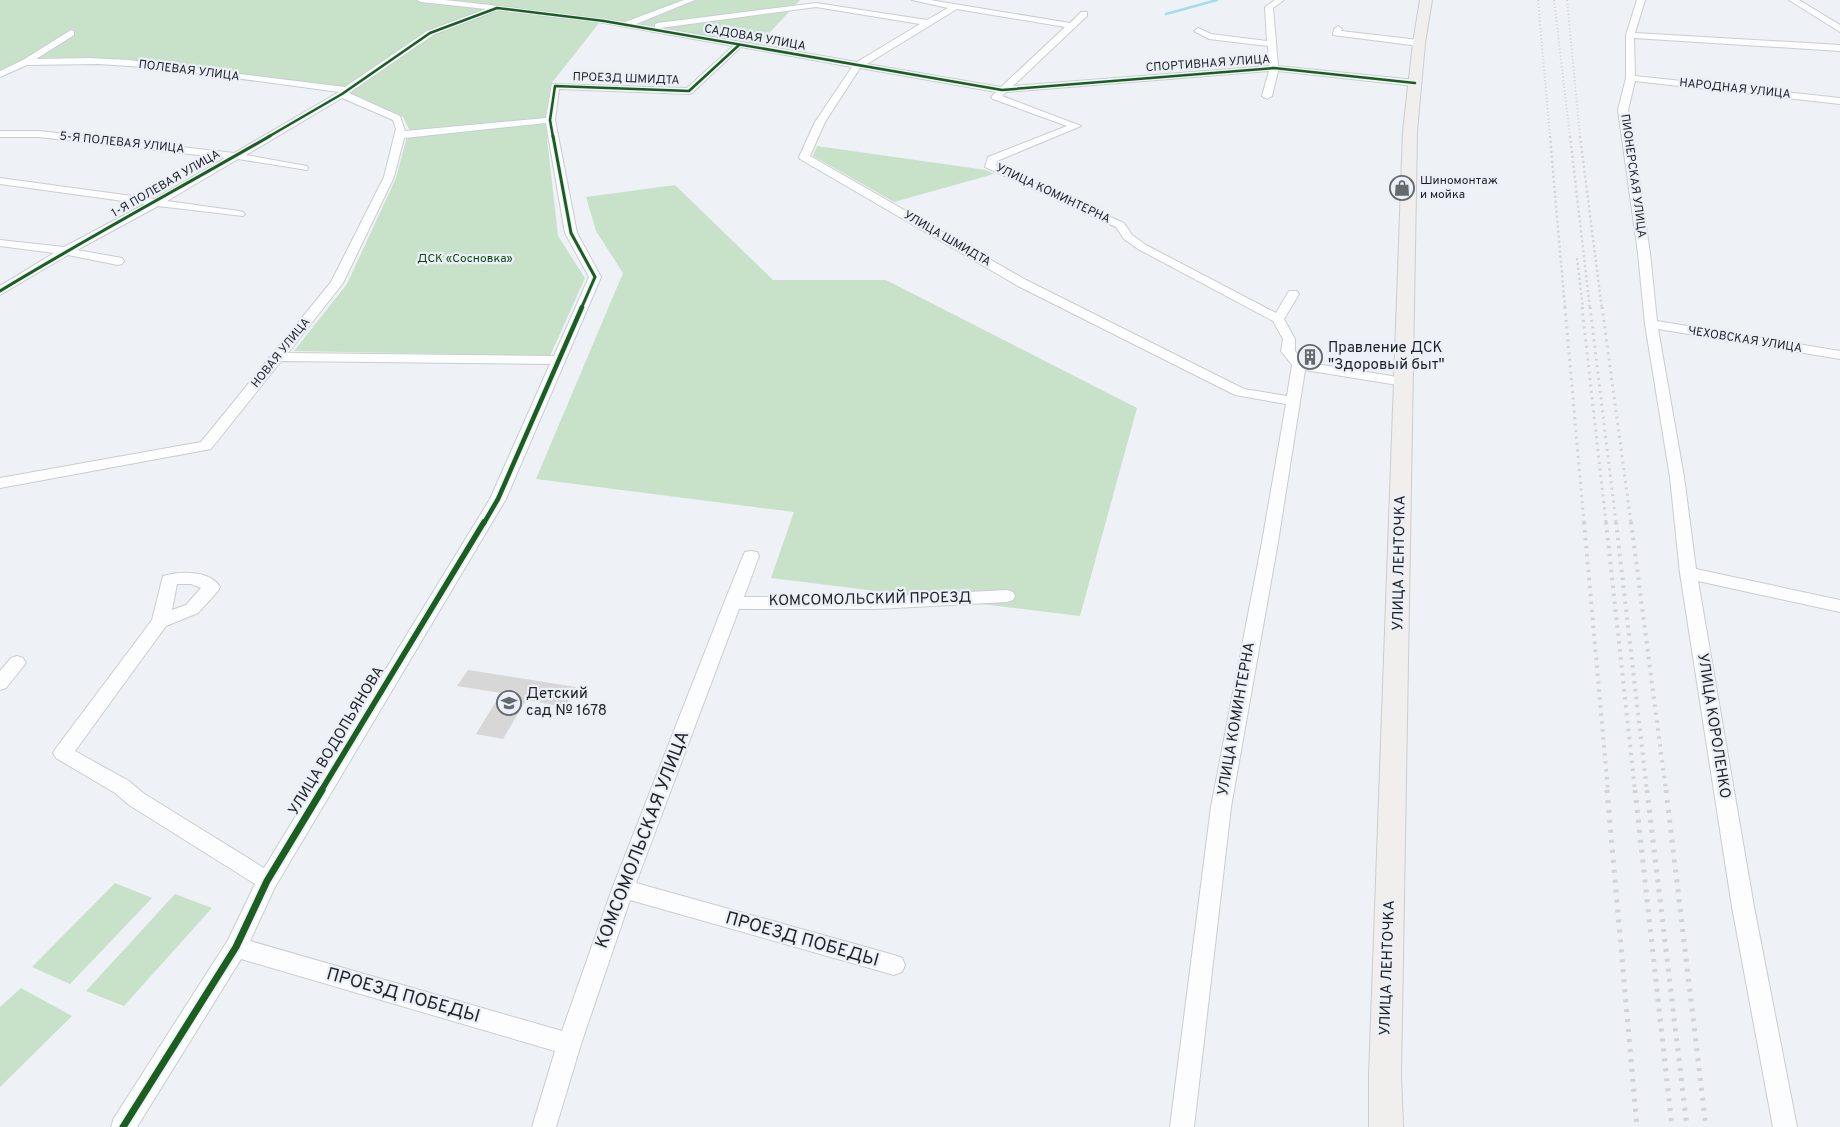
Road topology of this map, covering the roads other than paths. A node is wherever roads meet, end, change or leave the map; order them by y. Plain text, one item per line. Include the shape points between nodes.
1 (421, 0) edge
2 (691, 0) edge
3 (916, 0) edge
4 (1280, 0) edge
5 (1426, 0) edge
6 (1641, 0) edge
7 (1793, 0) edge
8 (522, 3) dead end
9 (955, 7) junction
10 (500, 8) junction
11 (1084, 14) dead end
12 (928, 22) junction
13 (626, 25) junction
14 (1072, 26) junction
15 (642, 28) junction
16 (1338, 29) dead end
17 (1840, 29) edge
18 (1198, 31) dead end
19 (71, 33) dead end
20 (1630, 35) junction
21 (1419, 43) junction
22 (1273, 44) junction
23 (739, 45) junction
24 (1840, 48) edge
25 (26, 62) junction
26 (857, 66) junction
27 (1274, 68) junction
28 (0, 74) edge
29 (1631, 78) junction
30 (1416, 83) junction
31 (1002, 90) junction
32 (342, 94) junction
33 (1267, 96) dead end
34 (1840, 101) edge
35 (550, 120) junction
36 (0, 134) edge
37 (400, 135) junction
38 (236, 156) junction
39 (303, 168) dead end
40 (0, 181) edge
41 (159, 201) junction
42 (240, 214) dead end
43 (0, 243) edge
44 (66, 251) junction
45 (118, 261) dead end
46 (0, 291) edge
47 (1293, 294) dead end
48 (1278, 319) junction
49 (1651, 324) junction
50 (1840, 356) edge
51 (278, 357) junction
52 (559, 360) junction
53 (1299, 365) junction
54 (1404, 382) junction
55 (1293, 401) junction
56 (0, 483) edge
57 (751, 556) dead end
58 (1688, 573) junction
59 (1007, 596) dead end
60 (732, 603) junction
61 (1840, 606) edge
62 (160, 622) dead end
63 (17, 663) dead end
64 (0, 683) edge
65 (267, 881) junction
66 (623, 889) junction
67 (236, 947) junction
68 (894, 966) dead end
69 (569, 1044) junction
70 (123, 1127) edge
71 (544, 1127) edge
72 (1182, 1127) edge
73 (1386, 1127) edge
74 (1785, 1127) edge

1 - 10 street, САДОВАЯ УЛИЦА
2 - 13 street
3 - 9 street
4 - 22 street via 1269,7
5 - 21 main road, УЛИЦА ЛЕНТОЧКА
6 - 20 street, ПИОНЕРСКАЯ УЛИЦА
7 - 17 street
8 - 10 street, 1-Я ПОЛЕВАЯ УЛИЦА
9 - 12 street, УЛИЦА ШМИДТА
9 - 14 street
10 - 13 street, САДОВАЯ УЛИЦА
10 - 32 street, 1-Я ПОЛЕВАЯ УЛИЦА via 430,34
11 - 14 street
12 - 15 street via 816,5
12 - 26 street, УЛИЦА ШМИДТА
13 - 15 street, САДОВАЯ УЛИЦА
14 - 31 street
15 - 23 street, САДОВАЯ УЛИЦА
16 - 21 street via 1336,33
18 - 22 street via 1209,36
19 - 25 street
20 - 24 street
20 - 29 street, ПИОНЕРСКАЯ УЛИЦА
21 - 30 main road, УЛИЦА ЛЕНТОЧКА
22 - 27 street
23 - 26 street, САДОВАЯ УЛИЦА
23 - 35 street, ПРОЕЗД ШМИДТА via 689,91 555,86
25 - 28 street
25 - 32 street, ПОЛЕВАЯ УЛИЦА via 99,61 181,69 345,90
26 - 31 street, САДОВАЯ УЛИЦА
26 - 55 street, УЛИЦА ШМИДТА via 820,122 804,156 1022,283 1240,392
27 - 30 street, СПОРТИВНАЯ УЛИЦА
27 - 31 street, СПОРТИВНАЯ УЛИЦА
27 - 33 street
29 - 34 street, НАРОДНАЯ УЛИЦА
29 - 49 street, ПИОНЕРСКАЯ УЛИЦА via 1623,110
30 - 54 main road, УЛИЦА ЛЕНТОЧКА via 1410,131
31 - 48 street, УЛИЦА КОМИНТЕРНА via 996,97 1076,126 992,159 990,167 1120,225 1128,237 1142,246
32 - 37 street via 397,118
32 - 38 street, 1-Я ПОЛЕВАЯ УЛИЦА
35 - 37 street
35 - 52 street, УЛИЦА ВОДОПЬЯНОВА via 571,233 595,277
36 - 38 street, 5-Я ПОЛЕВАЯ УЛИЦА via 39,134
37 - 51 street, НОВАЯ УЛИЦА via 389,177 337,283
38 - 39 street, 5-Я ПОЛЕВАЯ УЛИЦА
38 - 41 street, 1-Я ПОЛЕВАЯ УЛИЦА
40 - 41 street
41 - 42 street
41 - 44 street, 1-Я ПОЛЕВАЯ УЛИЦА
43 - 44 street
44 - 45 street
44 - 46 street, 1-Я ПОЛЕВАЯ УЛИЦА
47 - 48 street
48 - 53 street via 1289,339 1288,351
49 - 50 street, ЧЕХОВСКАЯ УЛИЦА
49 - 58 street, УЛИЦА КОРОЛЕНКО via 1677,477
51 - 52 street
51 - 56 street, НОВАЯ УЛИЦА via 206,446
52 - 65 street, УЛИЦА ВОДОПЬЯНОВА via 498,499
53 - 54 street
53 - 55 street, УЛИЦА КОМИНТЕРНА
54 - 73 main road, УЛИЦА ЛЕНТОЧКА
55 - 72 street, УЛИЦА КОМИНТЕРНА via 1222,807
57 - 60 street, КОМСОМОЛЬСКАЯ УЛИЦА
58 - 61 street
58 - 74 street, УЛИЦА КОРОЛЕНКО via 1743,907
59 - 60 street, КОМСОМОЛЬСКИЙ ПРОЕЗД via 876,603
60 - 66 street, КОМСОМОЛЬСКАЯ УЛИЦА
62 - 65 street via 64,753
63 - 64 street
65 - 67 street, УЛИЦА ВОДОПЬЯНОВА
66 - 68 street, ПРОЕЗД ПОБЕДЫ
66 - 69 street, КОМСОМОЛЬСКАЯ УЛИЦА
67 - 69 street, ПРОЕЗД ПОБЕДЫ
67 - 70 street, УЛИЦА ВОДОПЬЯНОВА
69 - 71 street, КОМСОМОЛЬСКАЯ УЛИЦА

